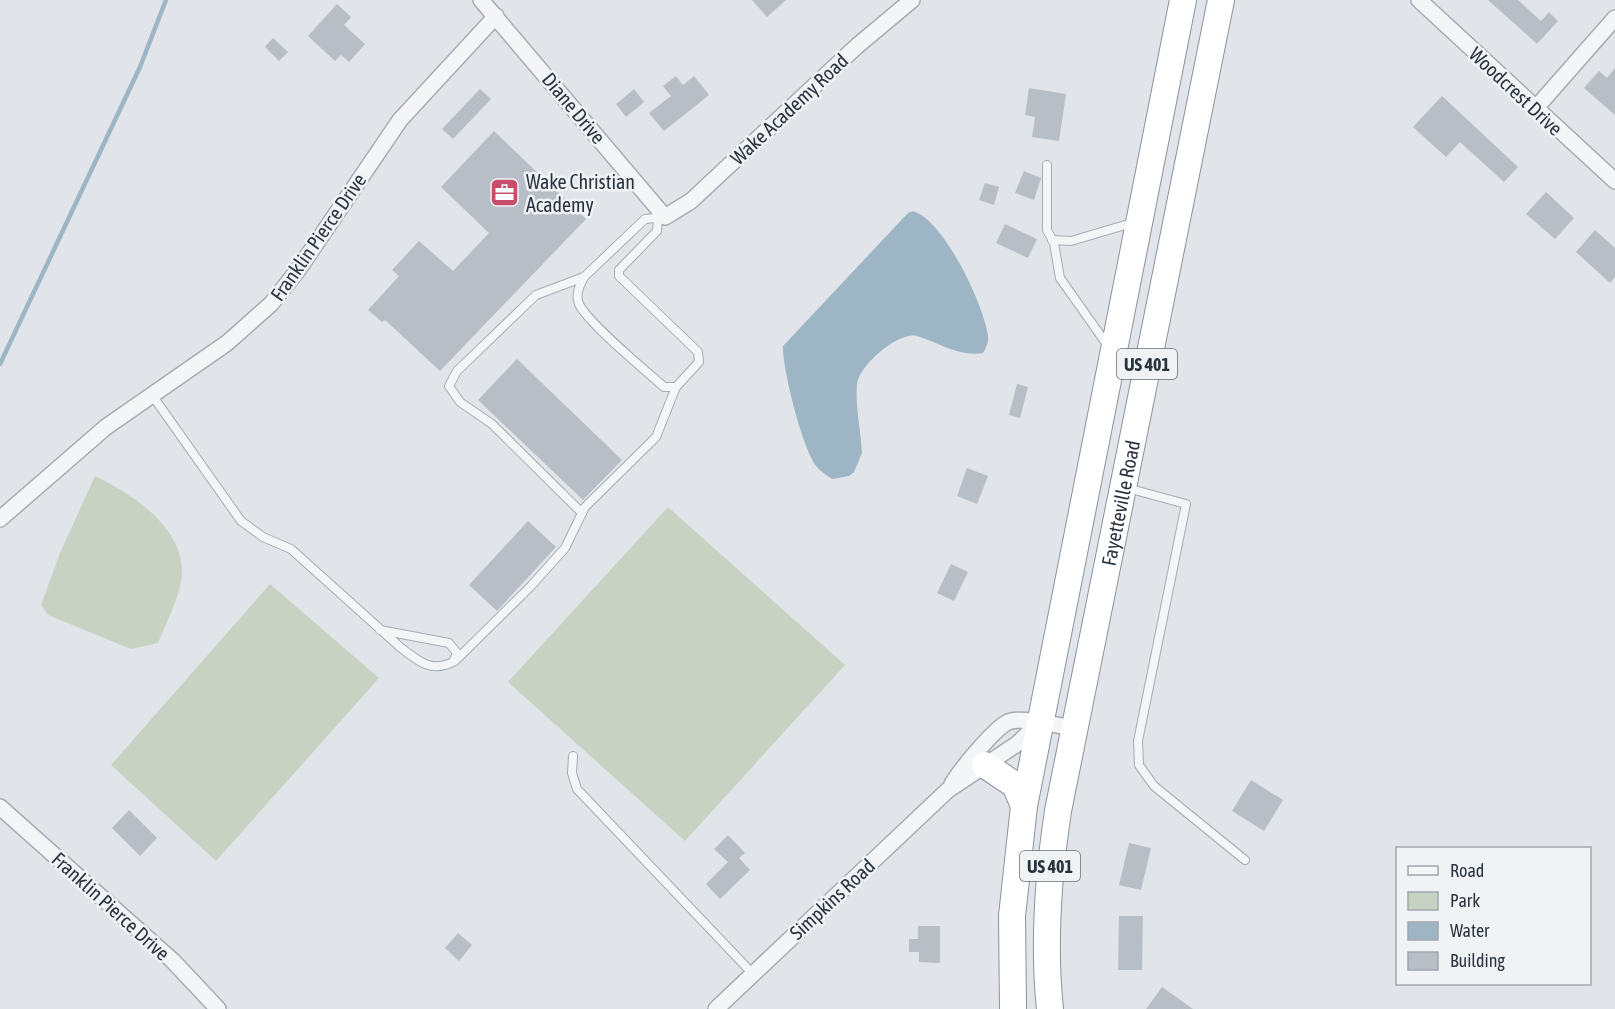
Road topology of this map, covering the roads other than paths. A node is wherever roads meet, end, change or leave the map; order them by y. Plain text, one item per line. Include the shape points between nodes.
1 (482, 0) edge
2 (1183, 0) edge
3 (1221, 0) edge
4 (1419, 0) edge
5 (908, 1) edge
6 (496, 16) junction
7 (1615, 18) edge
8 (1535, 110) junction
9 (1047, 165) dead end
10 (1615, 182) edge
11 (661, 217) junction
12 (1139, 221) junction
13 (1052, 240) junction
14 (584, 277) junction
15 (1112, 352) junction
16 (676, 387) junction
17 (152, 395) junction
18 (1122, 487) junction
19 (582, 513) junction
20 (0, 519) edge
21 (380, 630) junction
22 (453, 662) junction
23 (1039, 723) junction
24 (1073, 728) junction
25 (573, 756) dead end
26 (985, 765) junction
27 (948, 790) junction
28 (1024, 806) junction
29 (0, 807) edge
30 (1245, 860) dead end
31 (753, 974) junction
32 (218, 1009) edge
33 (716, 1009) edge
34 (1013, 1009) edge
35 (1050, 1009) edge

1 - 6 street, Diane Drive
2 - 12 highway, Fayetteville Road / US 401
3 - 18 highway, Fayetteville Road / US 401
4 - 8 street, Woodcrest Drive
5 - 11 street, Wake Academy Road via 691,201
6 - 11 street, Diane Drive
6 - 17 street, Franklin Pierce Drive via 400,120 272,304 226,343
7 - 8 street
8 - 10 street, Woodcrest Drive
9 - 13 lane via 1047,230
11 - 14 lane via 645,219
11 - 16 lane via 657,231 619,270 618,276 698,352 699,362
12 - 13 lane via 1071,241
12 - 15 highway, Fayetteville Road / US 401
13 - 15 lane via 1060,278
14 - 16 lane via 577,290 579,303 590,318 664,387
14 - 19 lane via 536,296 457,371 449,386 460,402 492,424
15 - 23 highway, Fayetteville Road / US 401
16 - 19 lane via 656,437
17 - 20 street, Franklin Pierce Drive via 106,427
17 - 21 lane via 241,521 263,537 291,549
18 - 24 highway, Fayetteville Road / US 401
18 - 30 lane via 1186,504 1138,741 1139,765 1154,786
19 - 22 lane via 558,556 500,619
21 - 22 lane via 430,668
21 - 22 lane via 449,643 457,653
23 - 24 street, Simpkins Road
23 - 26 street, Simpkins Road via 1017,744
23 - 27 street, Simpkins Road via 1008,722 964,764
23 - 28 highway, Fayetteville Road / US 401
24 - 35 highway, Fayetteville Road / US 401 via 1050,861
25 - 31 lane via 572,773 577,789
26 - 27 street, Simpkins Road
26 - 28 highway via 1015,785
27 - 31 street, Simpkins Road
28 - 34 highway, Fayetteville Road / US 401 via 1012,916
29 - 32 street, Franklin Pierce Drive via 172,961
31 - 33 street, Simpkins Road

